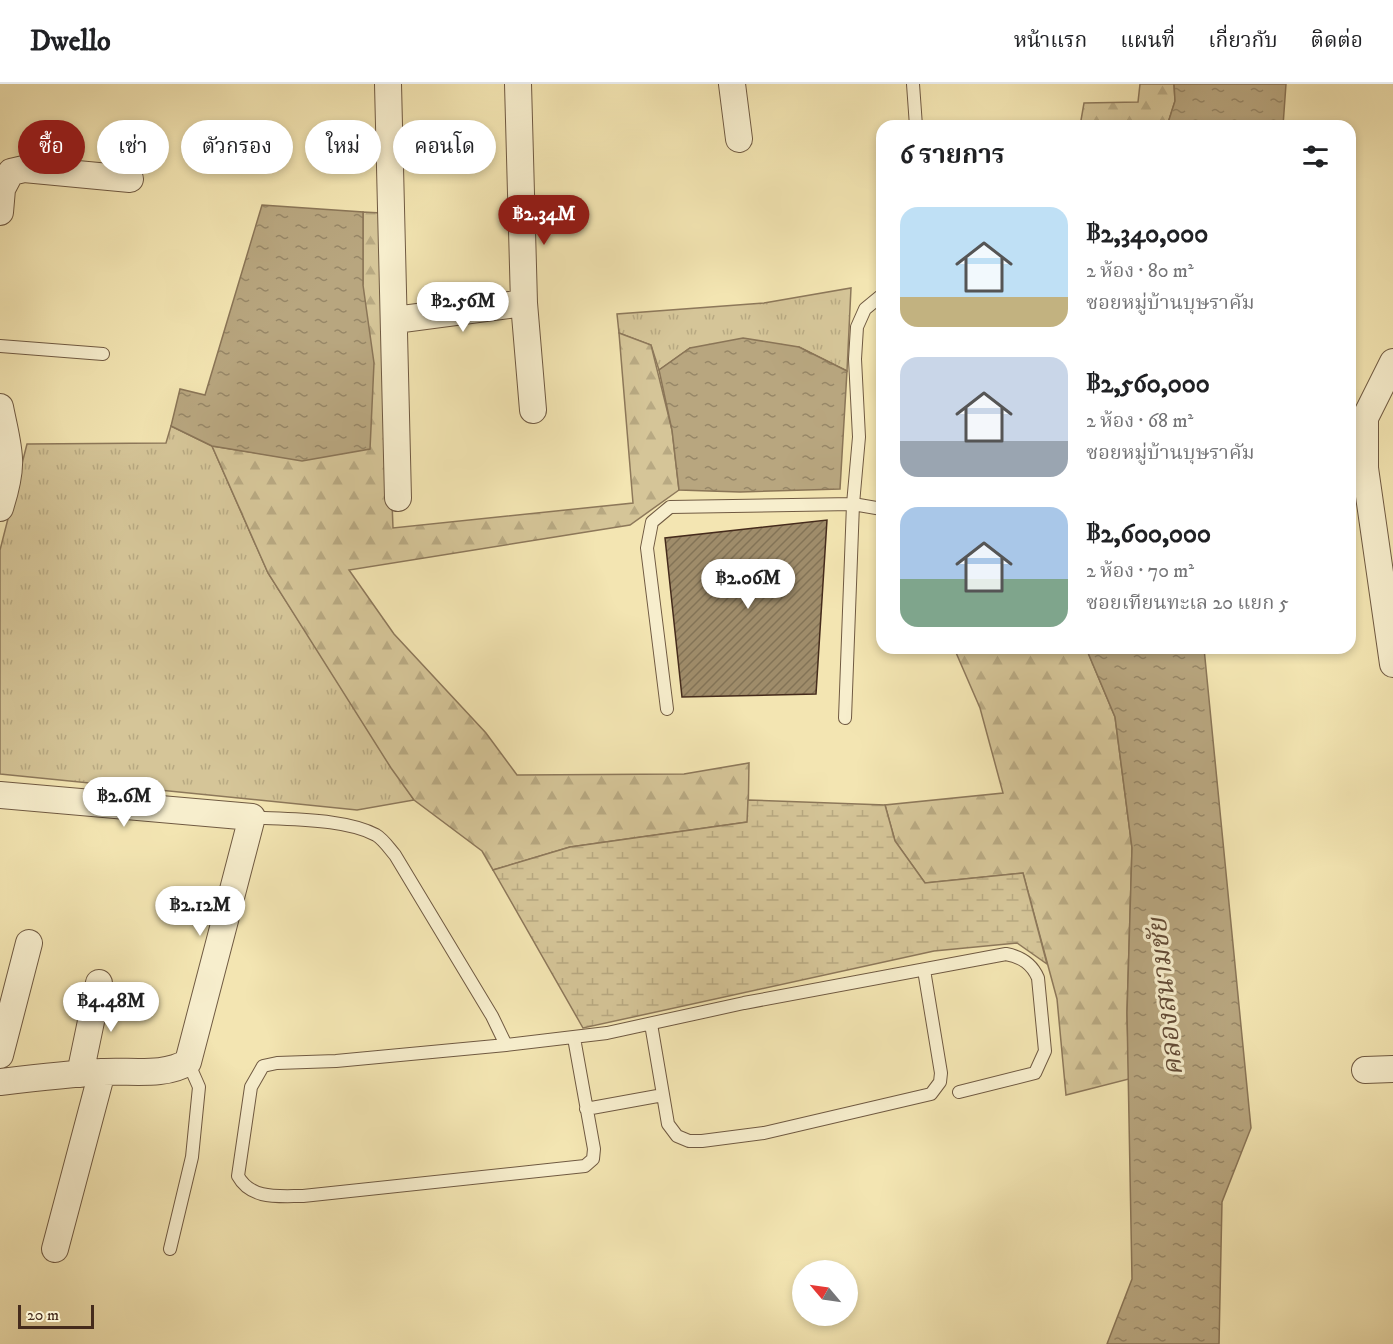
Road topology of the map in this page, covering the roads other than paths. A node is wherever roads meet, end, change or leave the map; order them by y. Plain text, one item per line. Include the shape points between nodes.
1 (388, 84) edge
2 (518, 84) edge
3 (732, 84) edge
4 (913, 84) edge
5 (916, 120) edge
6 (739, 140) dead end
7 (130, 179) dead end
8 (0, 212) edge
9 (876, 300) edge
10 (524, 303) junction
11 (395, 320) junction
12 (0, 346) edge
13 (103, 354) dead end
14 (1393, 362) edge
15 (0, 407) edge
16 (532, 410) dead end
17 (398, 498) dead end
18 (853, 504) junction
19 (0, 508) edge
20 (876, 508) edge
21 (1393, 664) edge
22 (667, 709) dead end
23 (845, 718) dead end
24 (0, 795) edge
25 (252, 816) junction
26 (28, 943) dead end
27 (924, 970) junction
28 (99, 983) dead end
29 (651, 1023) junction
30 (574, 1038) junction
31 (506, 1045) junction
32 (0, 1055) edge
33 (188, 1062) junction
34 (1393, 1069) edge
35 (1365, 1070) dead end
36 (91, 1073) junction
37 (0, 1082) edge
38 (959, 1092) dead end
39 (663, 1095) junction
40 (586, 1109) junction
41 (55, 1249) dead end
42 (170, 1249) dead end

1 - 11 street
2 - 10 street
3 - 6 street
4 - 5 lane
7 - 8 street via 24,169 10,172 2,189
9 - 18 lane via 865,309 856,327 859,437
10 - 11 street
10 - 16 street
11 - 17 street
12 - 13 lane
14 - 21 street via 1365,418 1365,468
15 - 19 street via 11,461
18 - 20 lane
18 - 22 lane via 670,507 652,522 647,548
18 - 23 lane
24 - 25 street
25 - 31 lane via 358,829 378,836 401,864
25 - 33 street
26 - 32 street
27 - 29 lane
27 - 38 lane via 1006,954 1026,961 1038,978 1045,1051 1041,1065 1035,1073
27 - 39 lane via 942,1073 931,1094 764,1133 702,1141 677,1136 668,1124
28 - 36 street
29 - 30 lane
29 - 39 lane
30 - 31 lane
30 - 40 lane
31 - 40 lane via 263,1066 251,1088 238,1176 243,1185 269,1196 303,1196 585,1166 593,1159 594,1149
33 - 36 street via 159,1071
33 - 42 lane via 200,1087 192,1157
34 - 35 street
36 - 37 street
36 - 41 street
39 - 40 lane

